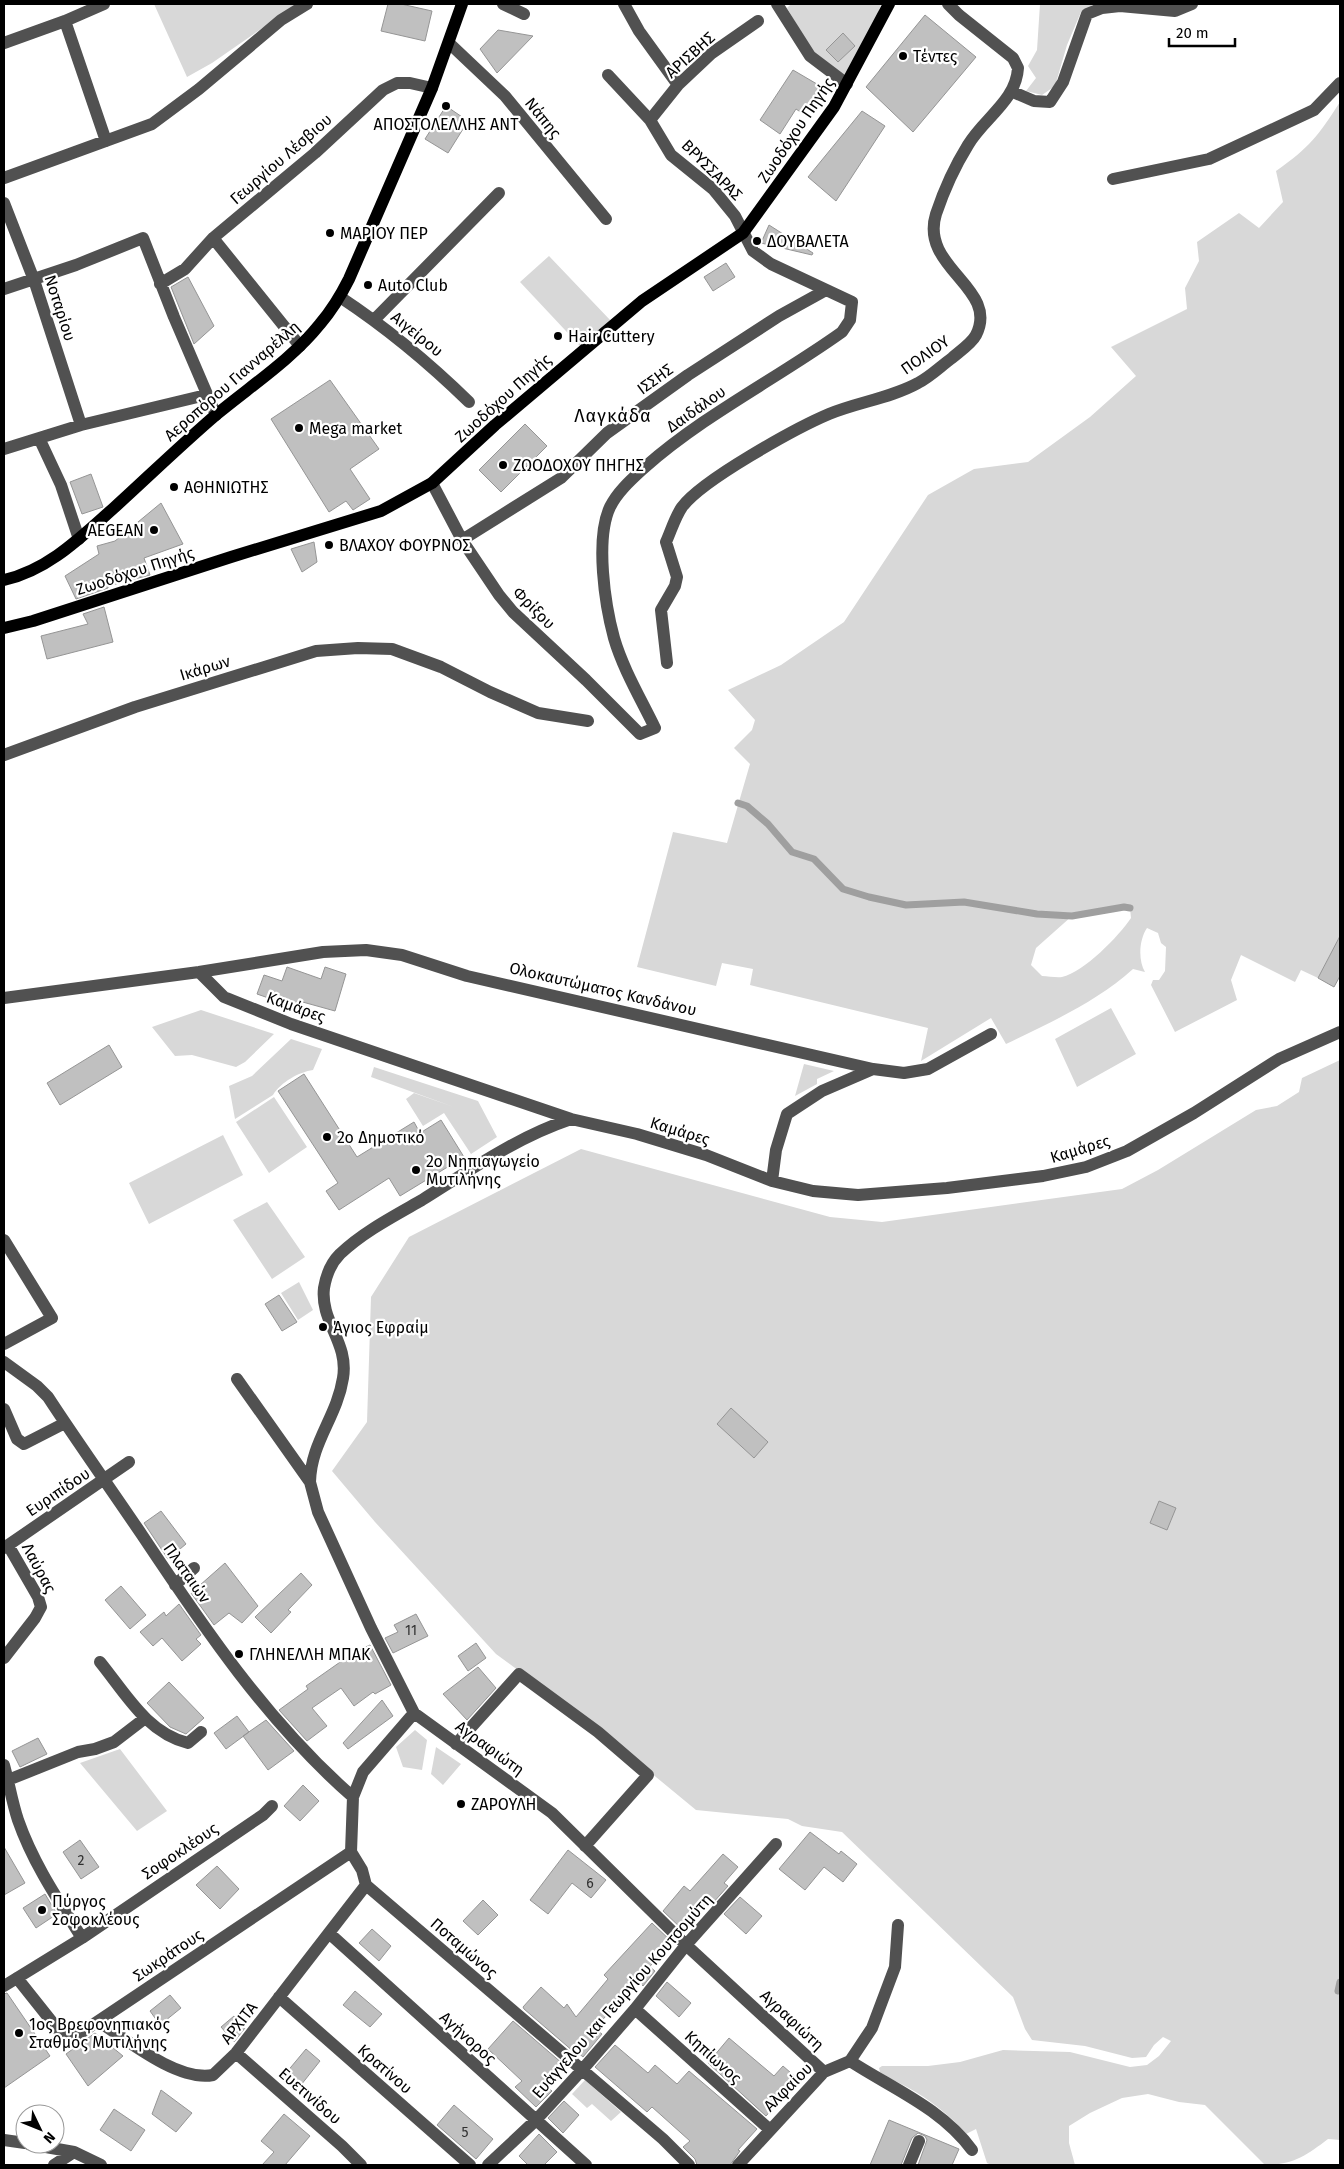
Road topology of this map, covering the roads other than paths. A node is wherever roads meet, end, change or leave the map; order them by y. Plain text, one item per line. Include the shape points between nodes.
1 (104, 4) edge
2 (307, 4) edge
3 (462, 4) edge
4 (503, 4) edge
5 (624, 4) edge
6 (777, 4) edge
7 (889, 4) edge
8 (948, 4) edge
9 (1192, 4) edge
10 (524, 14) dead end
11 (65, 21) junction
12 (758, 21) dead end
13 (4, 43) edge
14 (450, 43) junction
15 (608, 75) dead end
16 (1340, 83) edge
17 (847, 84) junction
18 (678, 85) junction
19 (432, 88) junction
20 (1013, 92) junction
21 (650, 120) junction
22 (106, 141) junction
23 (4, 178) edge
24 (1113, 178) dead end
25 (499, 193) dead end
26 (4, 203) edge
27 (606, 219) dead end
28 (743, 233) junction
29 (213, 238) junction
30 (34, 280) junction
31 (160, 284) junction
32 (4, 289) edge
33 (826, 290) junction
34 (340, 297) junction
35 (852, 302) joint
36 (374, 320) junction
37 (300, 346) junction
38 (206, 395) junction
39 (469, 402) dead end
40 (216, 415) junction
41 (81, 425) junction
42 (39, 438) junction
43 (4, 449) edge
44 (432, 483) junction
45 (79, 539) junction
46 (462, 540) junction
47 (4, 580) edge
48 (4, 628) edge
49 (667, 663) dead end
50 (588, 721) dead end
51 (640, 734) joint
52 (4, 755) edge
53 (199, 972) junction
54 (4, 998) edge
55 (1340, 1032) edge
56 (991, 1034) dead end
57 (873, 1069) junction
58 (571, 1119) junction
59 (772, 1181) junction
60 (4, 1240) edge
61 (4, 1344) edge
62 (4, 1362) edge
63 (236, 1378) dead end
64 (4, 1409) edge
65 (65, 1423) junction
66 (129, 1462) dead end
67 (105, 1480) junction
68 (310, 1482) junction
69 (6, 1546) edge
70 (194, 1568) dead end
71 (175, 1585) junction
72 (4, 1658) edge
73 (100, 1662) dead end
74 (414, 1713) junction
75 (144, 1719) junction
76 (201, 1732) dead end
77 (456, 1744) junction
78 (4, 1765) edge
79 (8, 1780) junction
80 (353, 1797) junction
81 (272, 1806) dead end
82 (776, 1844) dead end
83 (585, 1846) junction
84 (351, 1852) junction
85 (366, 1885) junction
86 (898, 1925) dead end
87 (330, 1934) junction
88 (82, 1938) junction
89 (686, 1945) junction
90 (17, 1978) junction
91 (4, 1986) edge
92 (279, 1997) junction
93 (635, 2009) junction
94 (98, 2020) junction
95 (236, 2053) junction
96 (850, 2061) junction
97 (582, 2070) junction
98 (824, 2072) junction
99 (535, 2121) junction
100 (770, 2129) junction
101 (919, 2141) dead end
102 (65, 2150) edge
103 (972, 2150) dead end
104 (74, 2152) junction
105 (54, 2165) edge
106 (101, 2165) edge
107 (361, 2165) edge
108 (470, 2165) edge
109 (488, 2165) edge
110 (586, 2165) edge
111 (689, 2165) edge
112 (738, 2165) edge
113 (909, 2165) edge

1 - 11 street
2 - 22 street via 281,20 152,124
3 - 14 main road, Αεροπόρου Γιανναρέλλη
4 - 10 street
5 - 18 street
6 - 17 street via 810,56
7 - 17 main road, Ζωοδόχου Πηγής
8 - 20 street, ΠΟΛΙΟΥ via 1013,58 1018,68
9 - 20 street via 1175,12 1120,6 1087,14 1063,82 1050,102 1034,101
11 - 13 street
11 - 22 street
12 - 18 street, ΑΡΙΣΒΗΣ via 712,53
14 - 19 main road, Αεροπόρου Γιανναρέλλη
14 - 27 street, Νάπης via 505,96
15 - 21 street, ΒΡΥΣΣΑΡΑΣ
16 - 24 street via 1314,110 1209,159
17 - 28 main road, Ζωοδόχου Πηγής via 829,115
18 - 21 street, ΑΡΙΣΒΗΣ
19 - 29 street, Γεωργίου Λέσβιου via 410,82 397,83 383,90 315,153
19 - 34 main road, Αεροπόρου Γιανναρέλλη
20 - 49 street, ΠΟΛΙΟΥ via 968,144 944,191 932,229 943,259 975,295 980,322 976,336 918,383 830,414 798,429 713,480 683,507 666,542 677,577 661,610
21 - 28 street, ΒΡΥΣΣΑΡΑΣ via 671,155 713,189 735,216
22 - 23 street
25 - 36 street
26 - 30 street, Νοταρίου
28 - 33 street, ΒΡΥΣΣΑΡΑΣ via 753,251 771,264
28 - 44 main road, Ζωοδόχου Πηγής via 642,301 495,425
29 - 31 street, Γεωργίου Λέσβιου via 185,269
29 - 37 street
30 - 31 street via 143,238
30 - 32 street
30 - 41 street, Νοταρίου
31 - 38 street
33 - 35 street, ΒΡΥΣΣΑΡΑΣ
33 - 46 street, ΙΣΣΗΣ via 779,316 688,375 607,433 561,478
34 - 36 street, Αιγείρου
34 - 37 main road, Αεροπόρου Γιανναρέλλη
35 - 51 street, Δαιδάλου via 850,320 842,332 700,424 631,480 609,509 603,534 603,572 614,638 655,728
36 - 39 street, Αιγείρου via 426,360
37 - 40 main road, Αεροπόρου Γιανναρέλλη
38 - 40 street
38 - 41 street
40 - 45 main road, Αεροπόρου Γιανναρέλλη
41 - 42 street
42 - 43 street
42 - 45 street via 61,485
44 - 46 street, Φρίξου
44 - 48 main road, Ζωοδόχου Πηγής via 381,512
45 - 47 main road, Αεροπόρου Γιανναρέλλη via 42,566
46 - 51 street, Φρίξου via 513,612
50 - 52 street, Ικάρων via 538,713 392,649 358,648 316,651 135,707
53 - 54 street
53 - 57 street, Ολοκαυτώματος Κανδάνου via 323,952 366,950 402,955 468,976
53 - 58 street, Καμάρες via 224,997
55 - 59 street, Καμάρες via 1280,1059 1194,1113 1127,1150 1086,1167 966,1186 858,1195 812,1191
56 - 57 street, Ολοκαυτώματος Κανδάνου via 928,1069 904,1073
57 - 59 street via 822,1092 787,1114 776,1150
58 - 59 street, Καμάρες via 637,1134 706,1155
58 - 68 street via 541,1129 406,1209 340,1255 331,1266 324,1288 324,1304 343,1351 345,1366 338,1400 312,1459
60 - 61 street via 52,1318
62 - 65 street, Πλαταιών via 48,1397
63 - 68 street, Αγραφιώτη
64 - 65 street via 17,1439 24,1444
65 - 67 street, Πλαταιών
66 - 67 street, Ευριπίδου
67 - 69 street, Ευριπίδου
67 - 71 street, Πλαταιών
68 - 74 street, Αγραφιώτη via 318,1512
69 - 72 street, Λαύρας via 41,1607
70 - 71 street
71 - 80 street, Πλαταιών via 262,1703 317,1766
73 - 75 street
74 - 77 street, Αγραφιώτη
74 - 80 street via 364,1772
75 - 76 street via 172,1739 188,1743
75 - 79 street via 114,1742 78,1752
77 - 83 street, Αγραφιώτη via 552,1813
77 - 83 street via 519,1674 598,1732 648,1775
78 - 79 street
79 - 88 street via 27,1843
80 - 84 street
81 - 88 street, Σοφοκλέους
82 - 89 street, Ευάγγελου και Γεωργίου Κουτσομύτη
83 - 89 street, Αγραφιώτη
84 - 85 street, Ποταμώνος via 362,1870
84 - 94 street, Σωκράτους
85 - 87 street, ΑΡΧΙΤΑ
85 - 97 street, Ποταμώνος
86 - 96 street via 895,1968 872,2028
87 - 92 street, ΑΡΧΙΤΑ
87 - 99 street, Αγήνορος
88 - 90 street, Σοφοκλέους
89 - 93 street, Ευάγγελου και Γεωργίου Κουτσομύτη
89 - 98 street, Αγραφιώτη
90 - 91 street, Σοφοκλέους
90 - 94 street, Σωκράτους via 66,2038 73,2038
92 - 95 street, ΑΡΧΙΤΑ
92 - 108 street, Κρατίνου
93 - 97 street, Ευάγγελου και Γεωργίου Κουτσομύτη
93 - 100 street, Κηπίωνος
94 - 95 street, ΑΡΧΙΤΑ via 165,2064 194,2075 213,2075
95 - 107 street, Ευετινίδου
96 - 98 street, Αλφαίου
96 - 103 street via 932,2110 962,2136
97 - 99 street, Ευάγγελου και Γεωργίου Κουτσομύτη
97 - 111 street, Ποταμώνος
98 - 100 street, Αλφαίου
99 - 109 street, Ευάγγελου και Γεωργίου Κουτσομύτη
99 - 110 street, Αγήνορος
100 - 112 street, Αλφαίου
101 - 113 street
102 - 104 street
104 - 105 street
104 - 106 street

